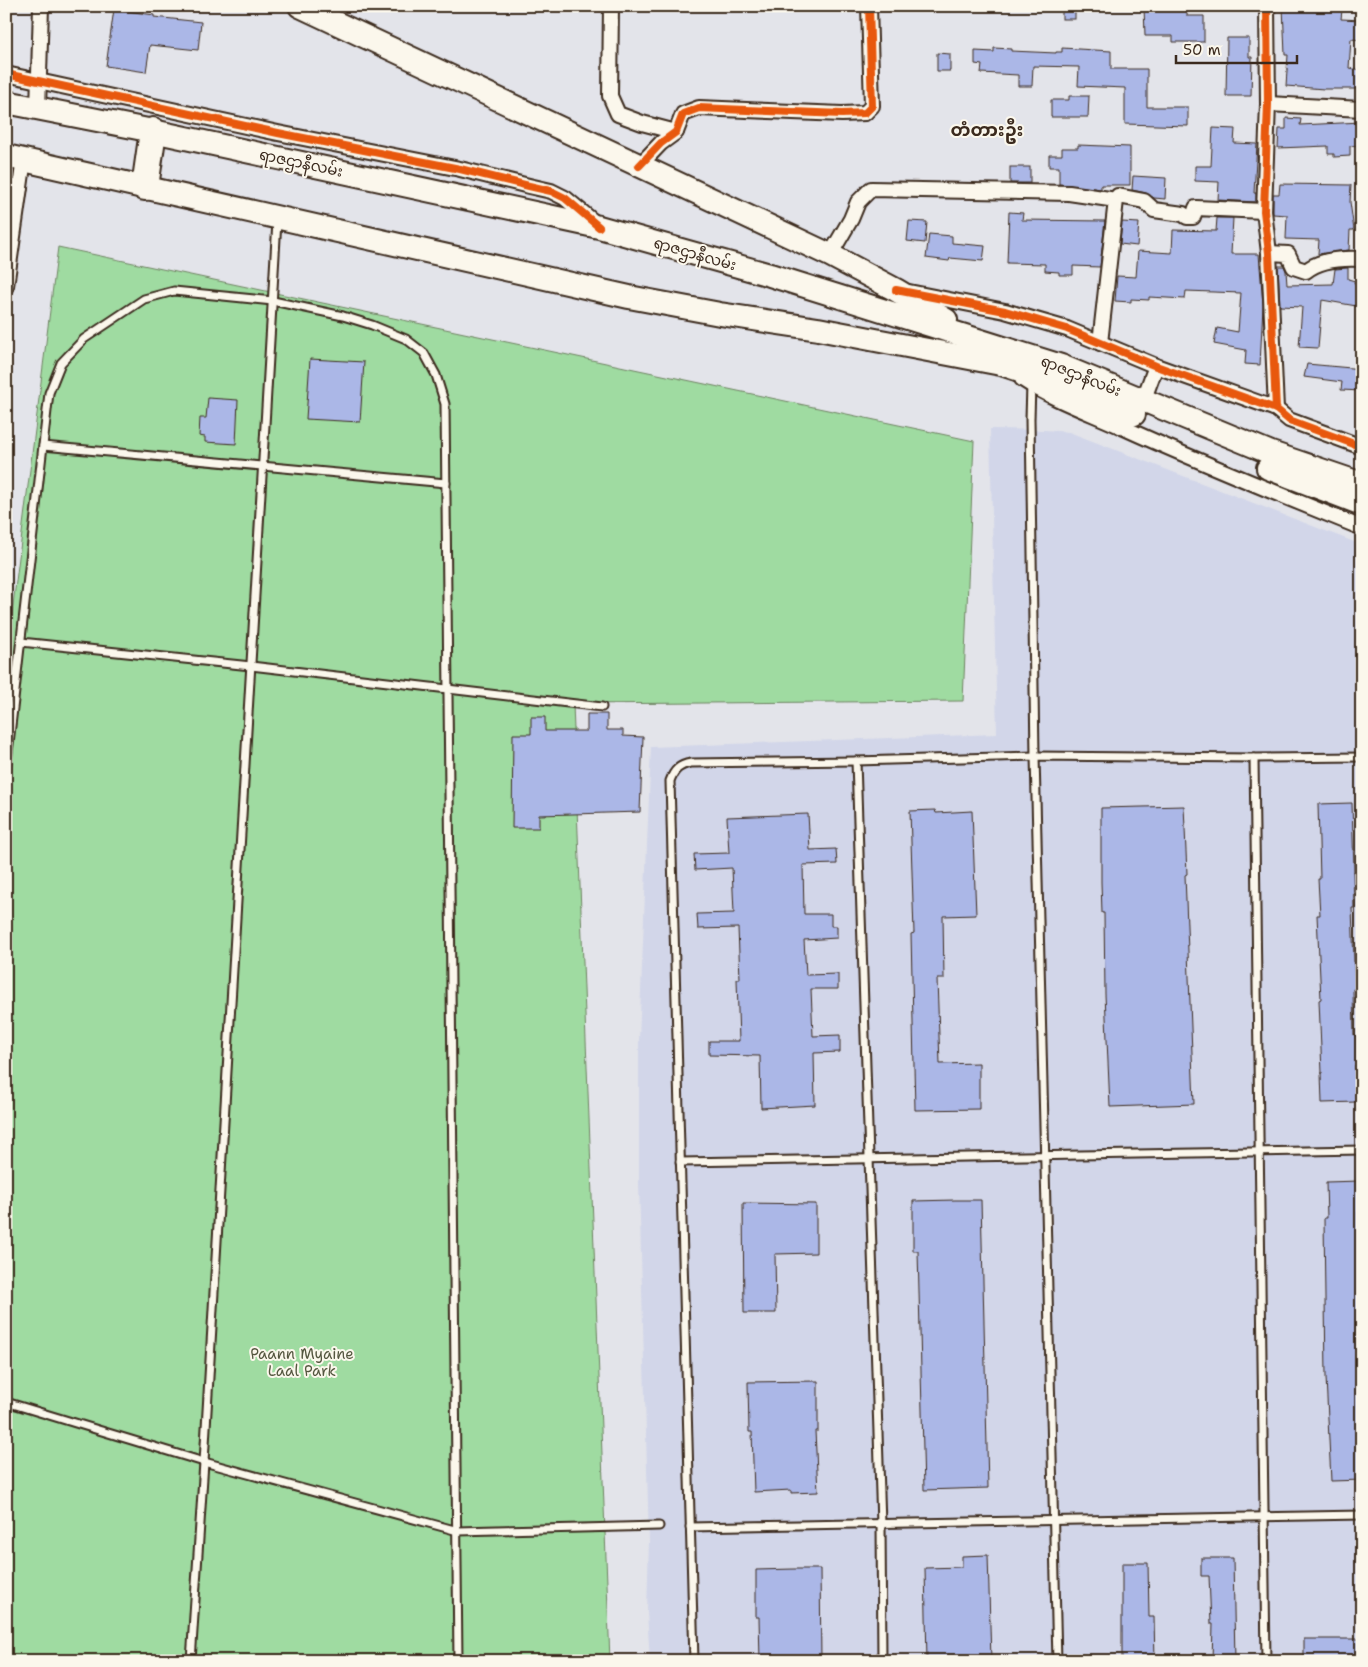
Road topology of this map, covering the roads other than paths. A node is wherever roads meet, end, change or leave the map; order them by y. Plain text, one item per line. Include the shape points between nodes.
1 (41, 6) edge
2 (300, 6) edge
3 (612, 6) edge
4 (869, 6) edge
5 (1267, 6) edge
6 (6, 74) edge
7 (39, 81) junction
8 (6, 102) edge
9 (1268, 104) junction
10 (38, 109) junction
11 (1362, 109) edge
12 (153, 131) junction
13 (676, 132) junction
14 (15, 158) edge
15 (639, 166) junction
16 (145, 187) junction
17 (13, 188) edge
18 (1116, 200) junction
19 (1264, 211) junction
20 (277, 217) junction
21 (599, 227) junction
22 (1270, 253) junction
23 (830, 255) junction
24 (1362, 259) edge
25 (6, 286) edge
26 (896, 290) junction
27 (273, 301) junction
28 (974, 337) junction
29 (1100, 343) junction
30 (1001, 364) junction
31 (1156, 366) junction
32 (1031, 385) junction
33 (1143, 401) junction
34 (1276, 409) junction
35 (43, 446) junction
36 (1362, 447) edge
37 (263, 466) junction
38 (446, 483) junction
39 (1362, 484) edge
40 (1362, 504) edge
41 (1362, 528) edge
42 (21, 642) junction
43 (251, 666) junction
44 (448, 688) junction
45 (602, 707) dead end
46 (1035, 756) junction
47 (1362, 756) edge
48 (1254, 758) junction
49 (856, 761) junction
50 (6, 770) edge
51 (1362, 1150) edge
52 (1259, 1153) junction
53 (1045, 1156) junction
54 (870, 1159) junction
55 (680, 1162) junction
56 (6, 1402) edge
57 (204, 1462) junction
58 (1362, 1515) edge
59 (1264, 1517) junction
60 (1054, 1521) junction
61 (881, 1524) junction
62 (659, 1526) dead end
63 (690, 1527) junction
64 (458, 1531) junction
65 (191, 1661) edge
66 (458, 1661) edge
67 (694, 1661) edge
68 (882, 1661) edge
69 (1057, 1661) edge
70 (1266, 1661) edge

1 - 7 street
2 - 15 main road
3 - 13 street via 610,96 618,114
4 - 13 street via 872,106 865,113 699,108 683,114
5 - 9 street
6 - 7 street
7 - 10 street
7 - 21 street via 529,186 565,198
8 - 10 main road, ရာဇဌာနီလမ်း
9 - 11 street
9 - 19 street
10 - 12 main road, ရာဇဌာနီလမ်း
12 - 16 highway
12 - 21 main road, ရာဇဌာနီလမ်း
13 - 15 street
14 - 16 main road, ရာဇဌာနီလမ်း
14 - 17 street
15 - 23 main road
16 - 20 main road, ရာဇဌာနီလမ်း
17 - 25 street
18 - 19 street via 1118,196 1144,201 1154,210 1187,217 1193,217 1196,208
18 - 23 street via 1069,193 871,189 858,202
18 - 29 street
19 - 22 street
20 - 27 lane
20 - 30 main road, ရာဇဌာနီလမ်း via 629,297
21 - 28 main road, ရာဇဌာနီလမ်း
22 - 24 street via 1288,254 1294,267 1306,271 1314,264
22 - 34 street
23 - 26 main road
26 - 28 main road
26 - 29 street via 1005,311 1067,329
27 - 35 lane via 174,291 144,299 84,339 61,363 49,393
27 - 37 lane
27 - 38 lane via 372,325 406,339 424,353 436,375 445,404
28 - 30 main road
28 - 33 main road, ရာဇဌာနီလမ်း via 1062,366
29 - 31 street
30 - 32 street
30 - 40 main road, ရာဇဌာနီလမ်း via 1056,382
31 - 33 street
31 - 34 street
32 - 41 street via 1191,459
32 - 46 lane
33 - 39 main road, ရာဇဌာနီလမ်း via 1271,454
34 - 36 street via 1289,420
35 - 37 lane
35 - 42 lane
37 - 38 lane
37 - 43 lane
38 - 44 lane
42 - 43 lane
42 - 50 lane
43 - 44 lane
43 - 57 lane
44 - 45 lane
44 - 64 lane
46 - 48 lane
46 - 49 lane
46 - 53 lane
47 - 48 lane
48 - 52 lane
49 - 54 lane
49 - 55 lane via 691,763 681,765 673,772 670,781
51 - 52 lane
52 - 53 lane
52 - 59 lane
53 - 54 lane
53 - 60 lane
54 - 55 lane
54 - 61 lane
55 - 63 lane
56 - 57 lane
57 - 64 lane
57 - 65 lane
58 - 59 lane
59 - 60 lane
59 - 70 lane
60 - 61 lane
60 - 69 lane
61 - 63 lane
61 - 68 lane
62 - 64 lane
63 - 67 lane
64 - 66 lane

